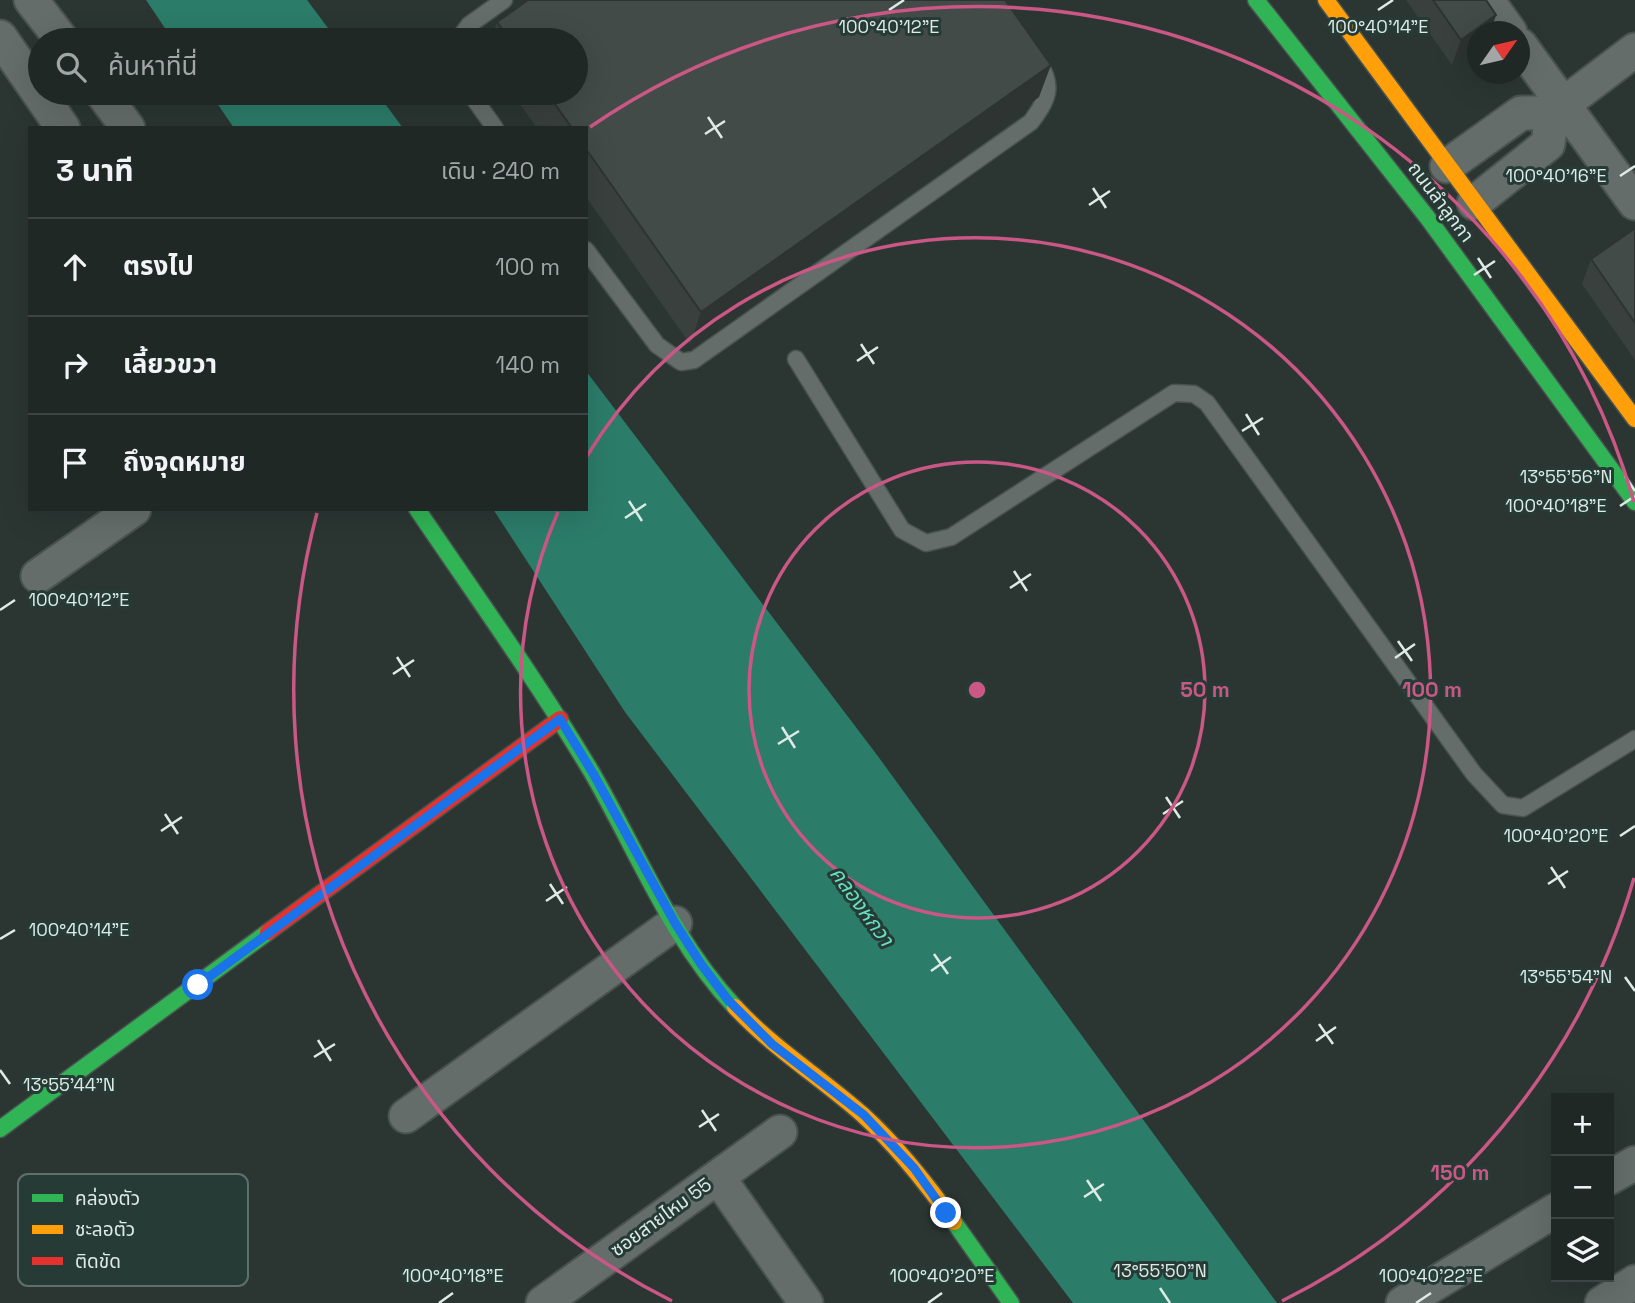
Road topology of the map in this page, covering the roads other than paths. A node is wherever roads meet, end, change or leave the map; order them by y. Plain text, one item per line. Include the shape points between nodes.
1 (31, 0) edge
2 (503, 0) edge
3 (1256, 0) edge
4 (1326, 0) edge
5 (1487, 0) edge
6 (1502, 21) edge
7 (53, 28) edge
8 (467, 28) edge
9 (0, 37) edge
10 (1027, 45) edge
11 (1635, 50) edge
12 (1530, 63) edge
13 (11, 75) edge
14 (28, 92) edge
15 (40, 105) edge
16 (111, 105) edge
17 (479, 105) edge
18 (1557, 109) junction
19 (61, 126) edge
20 (127, 126) edge
21 (494, 126) edge
22 (1447, 166) junction
23 (1474, 203) junction
24 (1635, 203) edge
25 (588, 253) edge
26 (796, 359) dead end
27 (1635, 419) edge
28 (1635, 502) edge
29 (131, 511) edge
30 (418, 511) edge
31 (38, 576) dead end
32 (560, 719) junction
33 (1635, 738) edge
34 (675, 923) junction
35 (406, 1116) dead end
36 (0, 1129) edge
37 (780, 1132) dead end
38 (1635, 1163) edge
39 (1614, 1175) edge
40 (718, 1177) junction
41 (1551, 1213) edge
42 (1635, 1282) edge
43 (579, 1293) edge
44 (543, 1303) edge
45 (806, 1303) edge
46 (1010, 1303) edge
47 (1403, 1303) edge
48 (1602, 1303) edge

1 - 7 street
2 - 8 lane
3 - 28 street, ถนนลำลูกกา via 1427,217
4 - 22 street, ถนนลำลูกกา
5 - 6 street
9 - 13 street
10 - 25 lane via 1049,88 1046,102 1031,122 694,360 681,362 657,345
11 - 18 street
12 - 18 street
13 - 14 street
15 - 19 street
16 - 20 street
17 - 21 lane
18 - 22 street via 1521,113
18 - 23 street via 1548,145
18 - 24 street
22 - 23 street, ถนนลำลูกกา
23 - 27 street, ถนนลำลูกกา
26 - 33 lane via 902,530 926,543 951,537 1174,393 1194,394 1207,403 1474,774 1503,806 1523,808
29 - 31 street
30 - 32 street
32 - 34 street
32 - 36 street
34 - 35 street
34 - 46 street via 728,1000 772,1044 864,1115 914,1168
37 - 40 street, ซอยสายไหม 55
38 - 39 street
40 - 43 street, ซอยสายไหม 55
40 - 45 street
41 - 47 street
42 - 48 street
43 - 44 street, ซอยสายไหม 55

